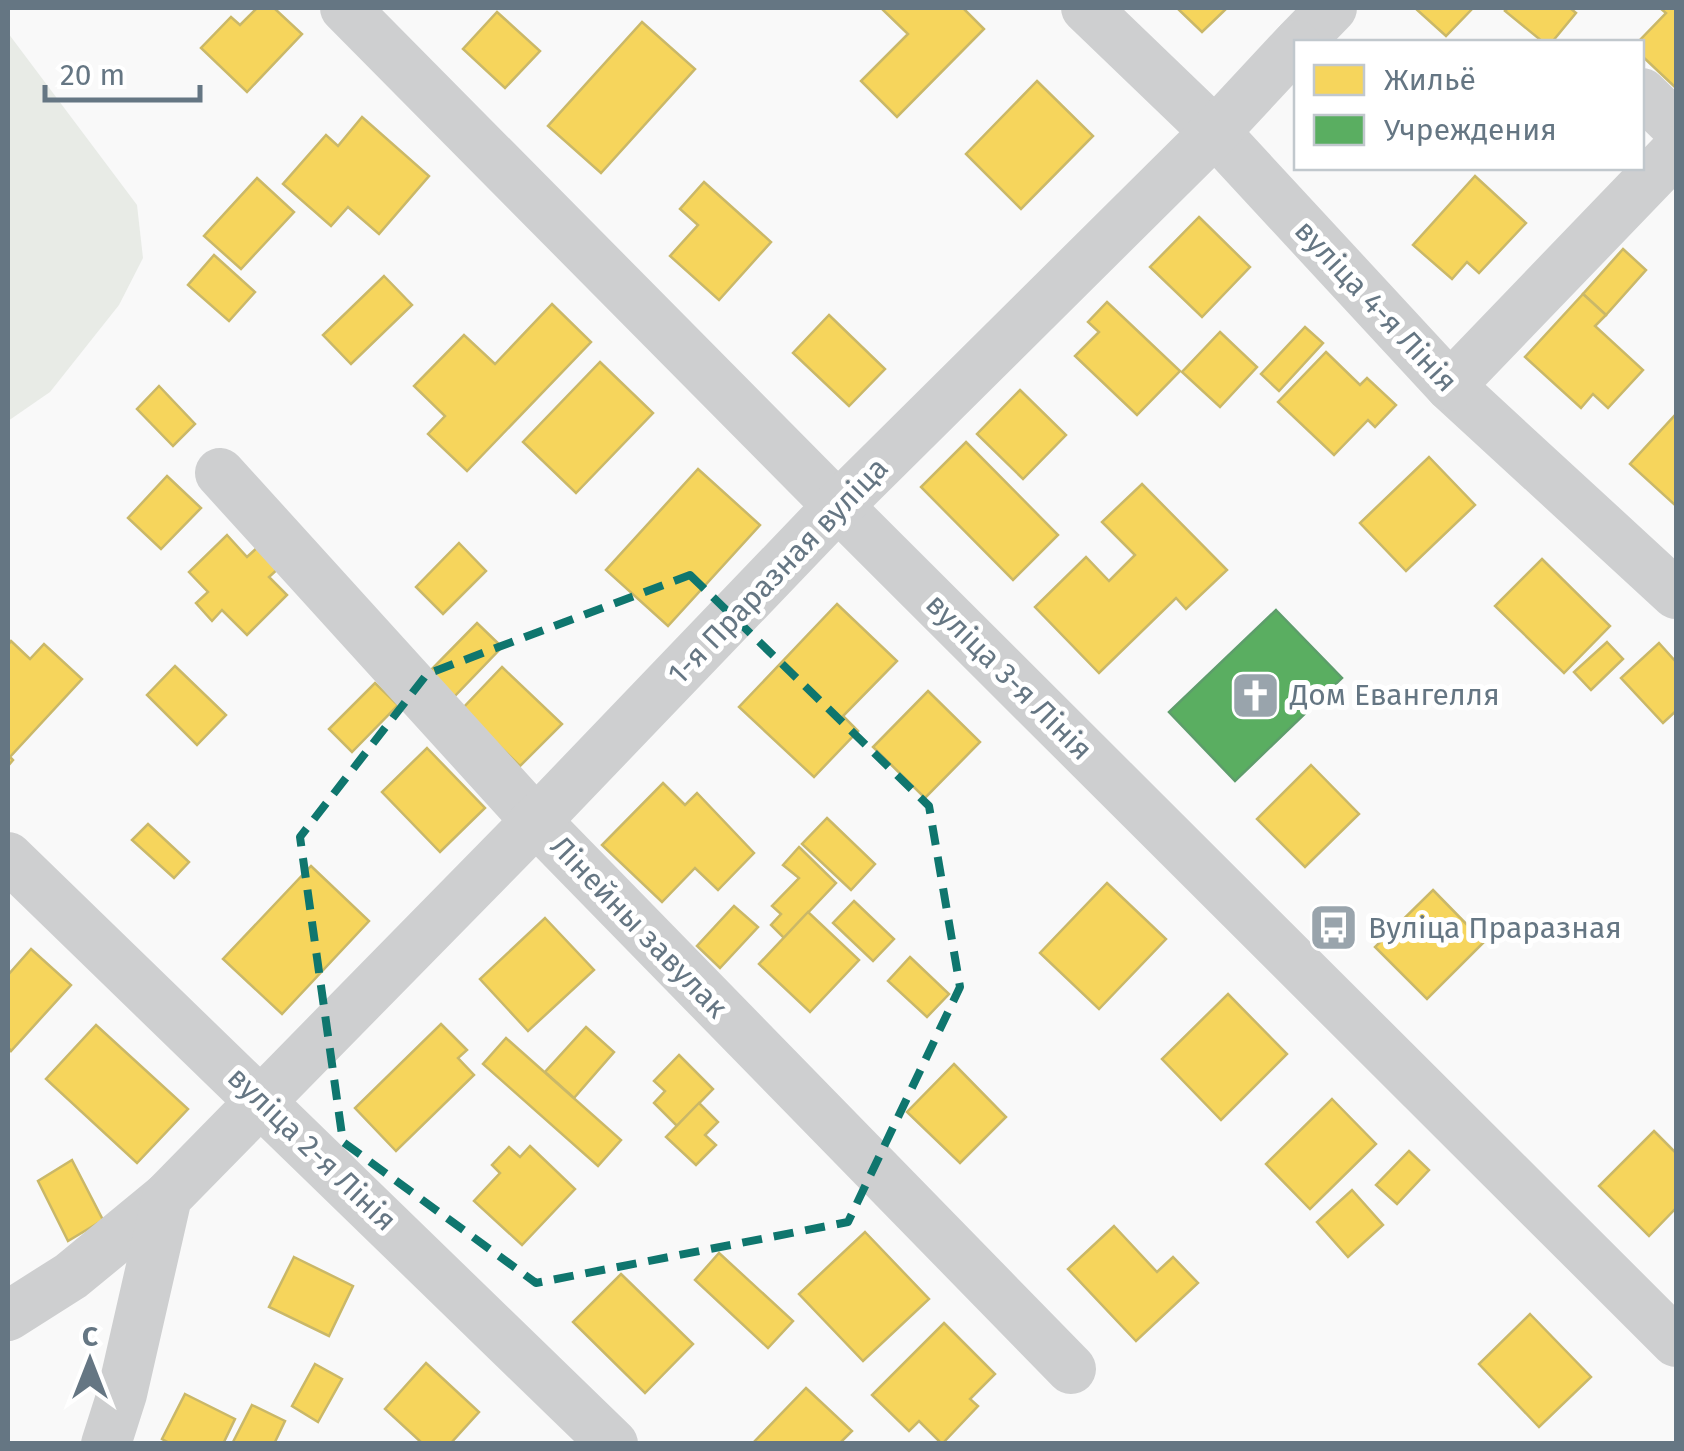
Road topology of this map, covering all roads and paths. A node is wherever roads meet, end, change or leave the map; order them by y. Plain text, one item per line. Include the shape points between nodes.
1 (346, 8) edge
2 (1086, 8) edge
3 (1332, 8) edge
4 (1302, 40) edge
5 (1294, 48) edge
6 (1644, 95) edge
7 (1676, 126) edge
8 (1215, 132) junction
9 (1676, 152) edge
10 (1450, 386) junction
11 (220, 473) dead end
12 (838, 506) junction
13 (1676, 594) edge
14 (536, 822) junction
15 (8, 857) edge
16 (264, 1102) junction
17 (168, 1197) junction
18 (8, 1316) edge
19 (1676, 1342) edge
20 (1071, 1368) dead end
21 (106, 1444) edge
22 (614, 1444) edge

1 - 12 street, вуліца 3-я Лінія
2 - 8 street, вуліца 4-я Лінія
3 - 4 street, 1-я Праразная вуліца
5 - 8 street, 1-я Праразная вуліца
6 - 7 street
8 - 10 street, вуліца 4-я Лінія
8 - 12 street, 1-я Праразная вуліца
9 - 10 street
10 - 13 street, вуліца 4-я Лінія
11 - 14 street, Лінейны завулак
12 - 14 street, 1-я Праразная вуліца
12 - 19 street, вуліца 3-я Лінія
14 - 16 street, 1-я Праразная вуліца
14 - 20 street, Лінейны завулак
15 - 16 street, вуліца 2-я Лінія
16 - 17 street, 1-я Праразная вуліца
16 - 22 street, вуліца 2-я Лінія
17 - 18 street, 1-я Праразная вуліца via 71,1276
17 - 21 street

